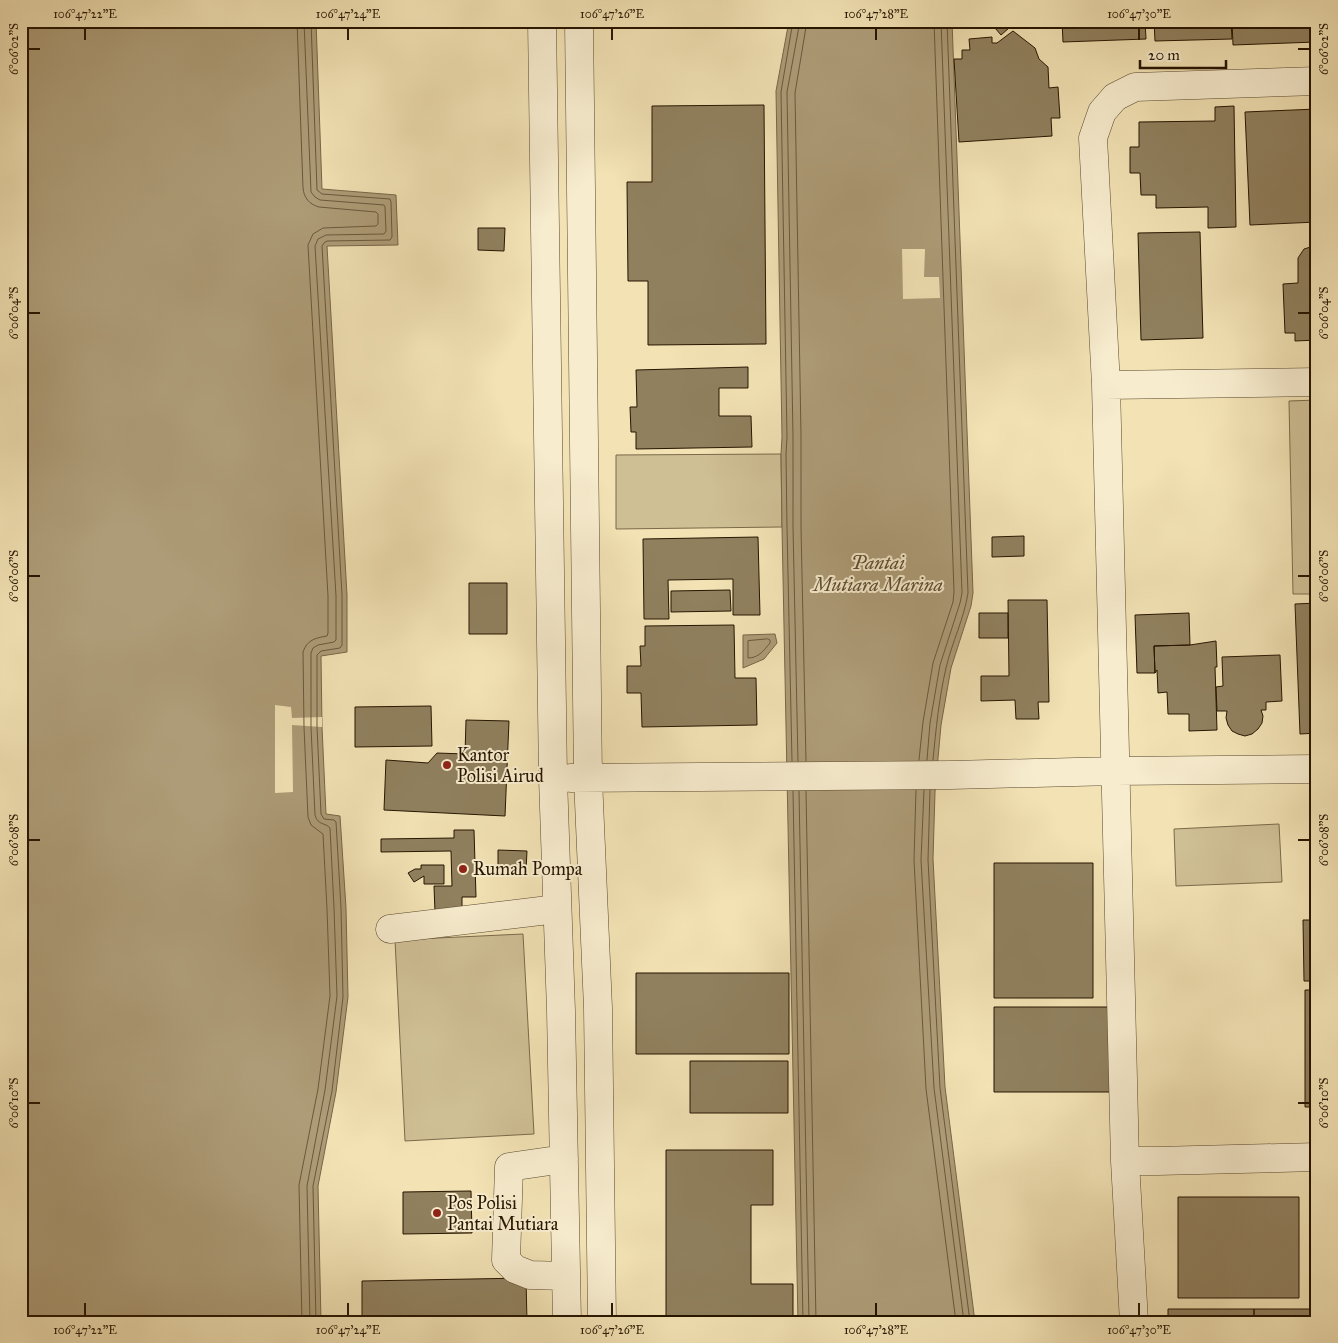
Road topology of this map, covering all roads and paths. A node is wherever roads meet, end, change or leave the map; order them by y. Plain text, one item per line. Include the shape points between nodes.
1 (542, 21) edge
2 (579, 21) edge
3 (1317, 81) edge
4 (1317, 382) edge
5 (1106, 385) junction
6 (1317, 769) edge
7 (1115, 771) junction
8 (553, 778) junction
9 (588, 779) junction
10 (557, 909) junction
11 (390, 929) dead end
12 (1317, 1157) edge
13 (564, 1160) junction
14 (1125, 1161) junction
15 (566, 1276) junction
16 (567, 1322) edge
17 (602, 1322) edge
18 (1134, 1322) edge

1 - 8 street
2 - 9 street
3 - 5 street via 1135,86 1115,97 1102,112 1094,138
4 - 5 street
5 - 7 street
6 - 7 street
7 - 9 street
7 - 14 street
8 - 9 street
8 - 10 street
9 - 17 street via 598,1008
10 - 11 street
10 - 13 street
12 - 14 street
13 - 15 street
13 - 15 street via 509,1166 506,1260 515,1270 530,1275
14 - 18 street
15 - 16 street

